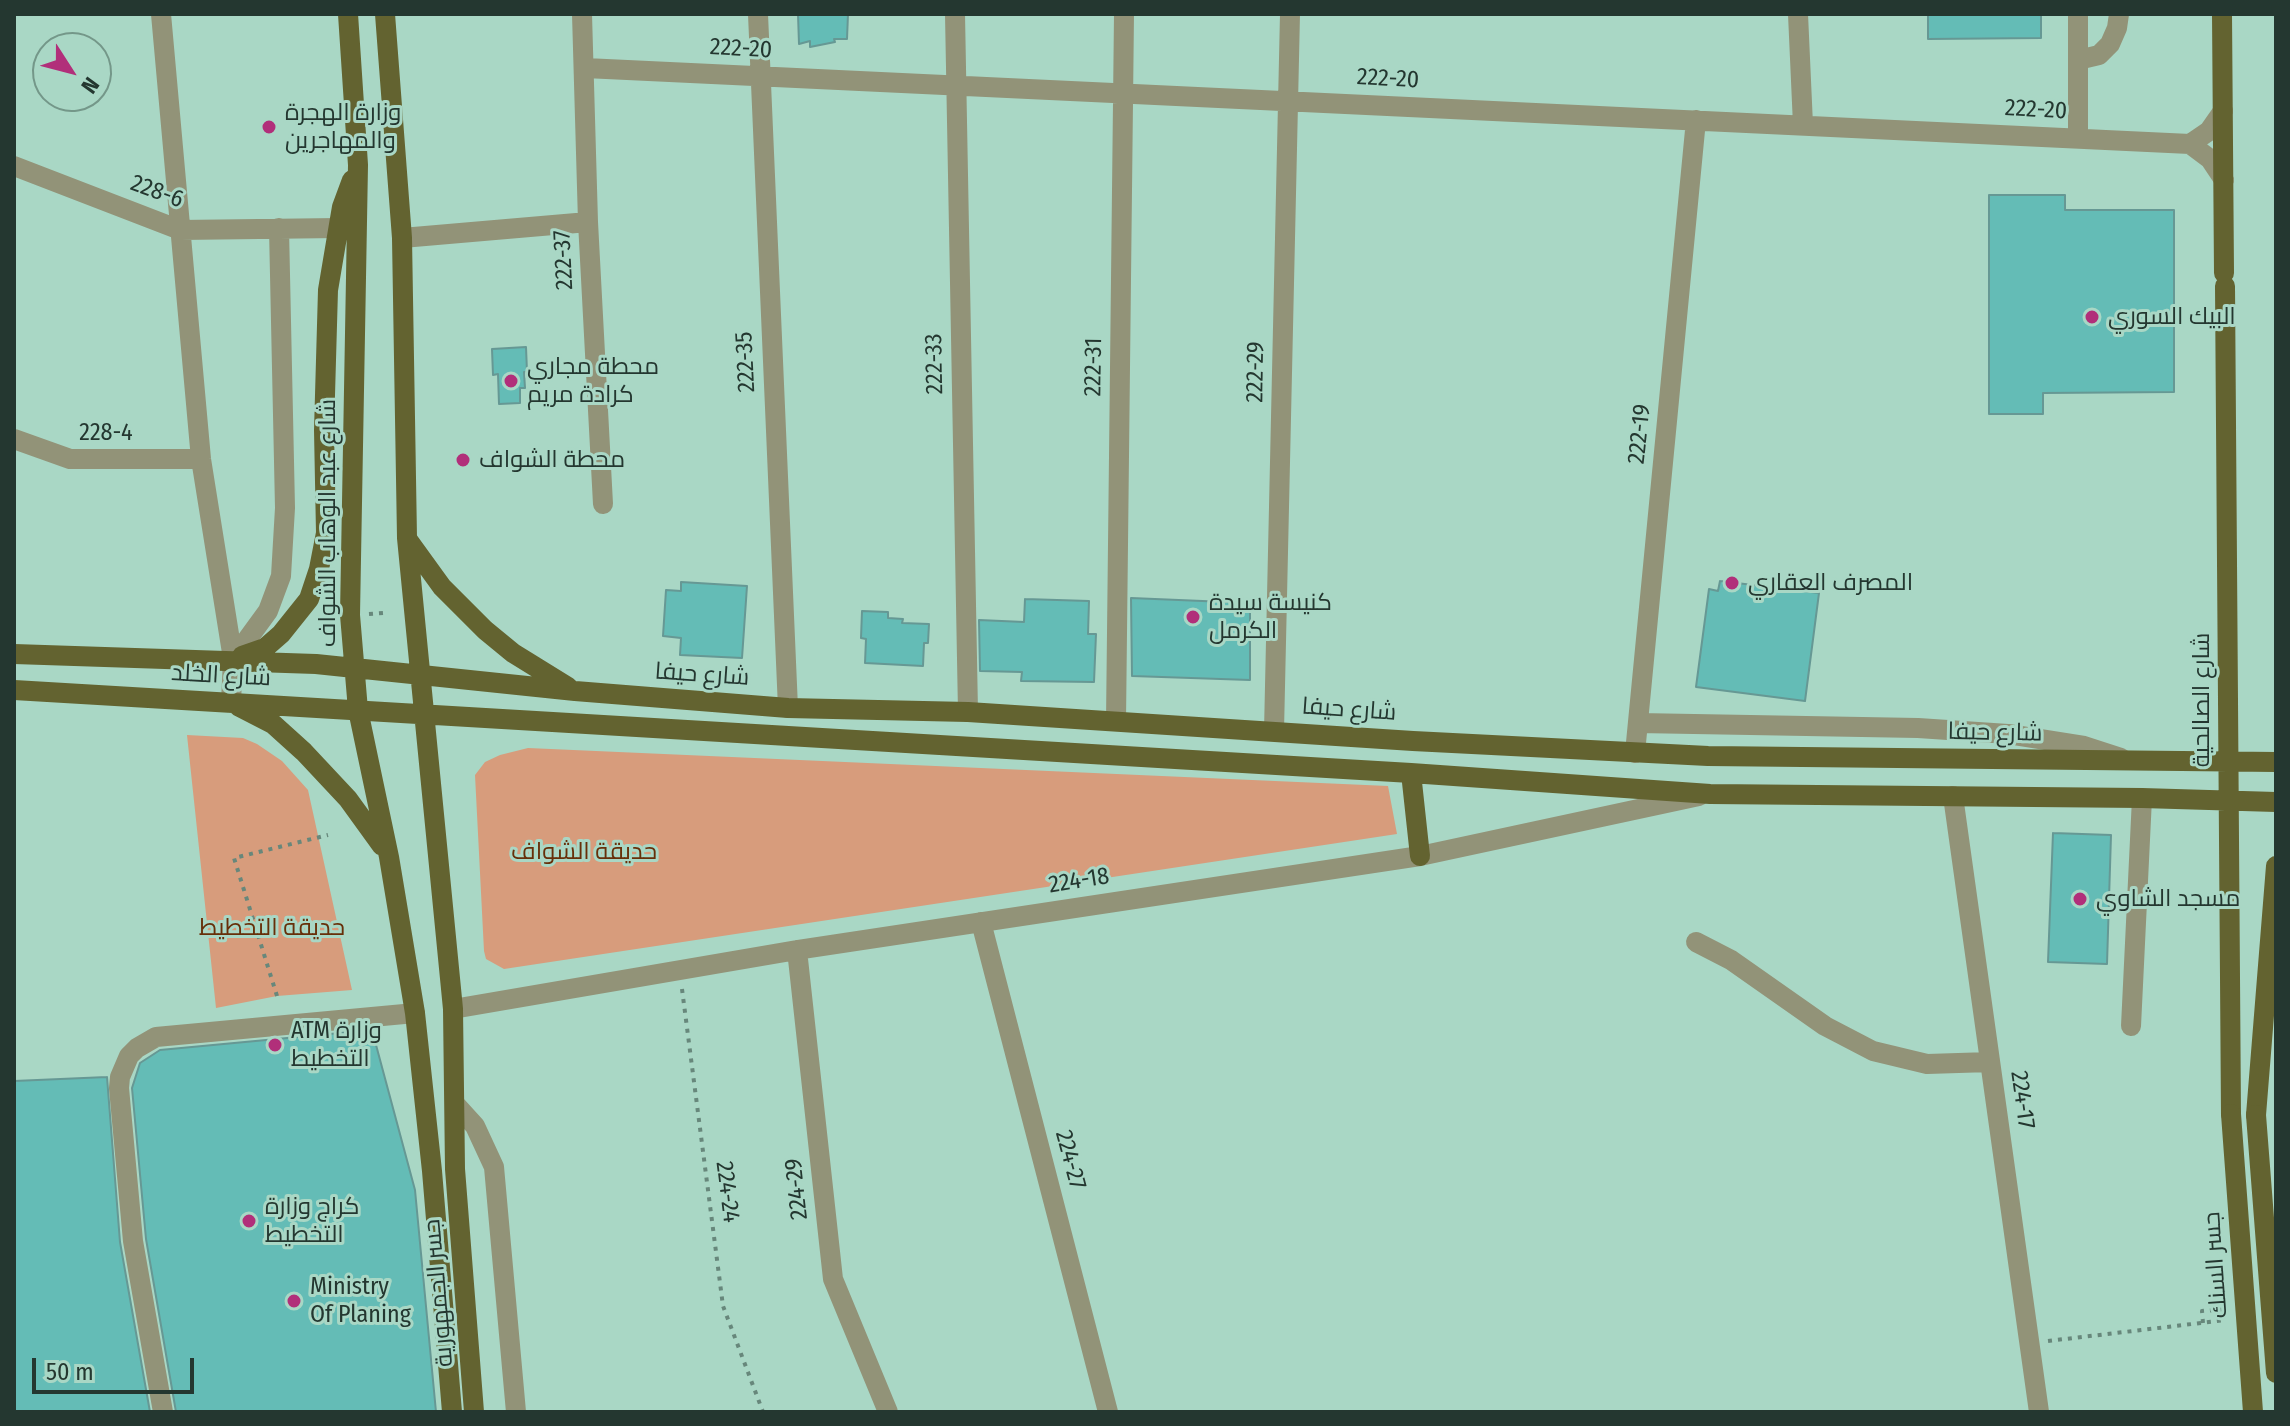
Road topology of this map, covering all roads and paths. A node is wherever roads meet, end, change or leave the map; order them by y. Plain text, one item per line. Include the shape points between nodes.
1 (161, 14) edge
2 (348, 14) edge
3 (385, 14) edge
4 (582, 14) edge
5 (758, 14) edge
6 (955, 14) edge
7 (1124, 14) edge
8 (1290, 14) edge
9 (1798, 14) edge
10 (2078, 14) edge
11 (2119, 14) edge
12 (2222, 14) edge
13 (2078, 60) junction
14 (585, 68) junction
15 (759, 76) junction
16 (955, 85) junction
17 (1123, 93) junction
18 (1288, 101) junction
19 (2223, 111) junction
20 (1696, 120) junction
21 (1803, 125) junction
22 (2078, 138) junction
23 (2190, 144) junction
24 (358, 165) junction
25 (14, 166) edge
26 (2224, 180) junction
27 (588, 222) junction
28 (279, 228) junction
29 (338, 228) junction
30 (180, 230) junction
31 (402, 238) junction
32 (14, 439) edge
33 (201, 459) junction
34 (603, 504) dead end
35 (407, 538) junction
36 (383, 613) dead end
37 (369, 614) dead end
38 (14, 654) edge
39 (233, 659) junction
40 (354, 667) junction
41 (420, 675) junction
42 (14, 690) edge
43 (575, 691) junction
44 (231, 702) junction
45 (788, 708) junction
46 (358, 710) junction
47 (968, 712) junction
48 (424, 714) junction
49 (1116, 721) junction
50 (1638, 723) junction
51 (1274, 731) junction
52 (1635, 753) junction
53 (2129, 761) junction
54 (2229, 762) junction
55 (2276, 762) edge
56 (1411, 773) junction
57 (1710, 794) junction
58 (1953, 796) junction
59 (2142, 798) junction
60 (2228, 801) junction
61 (2276, 802) edge
62 (328, 835) dead end
63 (1420, 856) junction
64 (389, 857) junction
65 (2276, 866) edge
66 (981, 922) junction
67 (1696, 942) dead end
68 (797, 950) junction
69 (680, 971) junction
70 (277, 996) dead end
71 (453, 1009) junction
72 (415, 1013) junction
73 (2131, 1026) dead end
74 (1990, 1062) junction
75 (455, 1104) junction
76 (2231, 1114) joint
77 (432, 1171) joint
78 (2202, 1311) dead end
79 (2232, 1319) dead end
80 (2203, 1323) junction
81 (2030, 1343) junction
82 (2276, 1373) edge
83 (163, 1412) edge
84 (452, 1412) edge
85 (474, 1412) edge
86 (516, 1412) edge
87 (763, 1412) edge
88 (888, 1412) edge
89 (1108, 1412) edge
90 (2039, 1412) edge
91 (2253, 1412) edge

1 - 30 street
2 - 24 main road, شارع عبد الوهاب الشواف
3 - 31 main road
4 - 14 street, 222-37
5 - 15 street, 222-35
6 - 16 street, 222-33
7 - 17 street, 222-31
8 - 18 street, 222-29
9 - 21 street
10 - 13 street
11 - 13 street via 2110,44 2099,55
12 - 19 main road, شارع الصالحية
13 - 22 street
14 - 15 street, 222-20
14 - 27 street, 222-37
15 - 16 street, 222-20
15 - 45 street, 222-35
16 - 17 street, 222-20
16 - 47 street, 222-33
17 - 18 street, 222-20
17 - 49 street, 222-31
18 - 20 street, 222-20
18 - 51 street, 222-29
19 - 23 street via 2209,131
19 - 26 main road, شارع الصالحية
20 - 21 street, 222-20
20 - 50 street, 222-19
21 - 22 street, 222-20
22 - 23 street, 222-20
23 - 26 street via 2210,159
24 - 29 main road
24 - 40 main road, شارع عبد الوهاب الشواف via 350,615
25 - 30 street, 228-6
26 - 54 main road, شارع الصالحية
27 - 31 street
27 - 34 street, 222-37
28 - 29 street, 228-6
28 - 30 street, 228-6
28 - 39 street via 285,508 281,576 268,611
29 - 39 main road via 327,305 326,533 319,569 309,599 281,634 265,648
30 - 33 street
31 - 35 main road
32 - 33 street, 228-4 via 70,459
33 - 39 street
35 - 41 main road
35 - 43 main road via 442,587 485,630
36 - 37 path
38 - 39 main road, شارع الخلد
39 - 40 main road, شارع الخلد
39 - 44 street
40 - 41 main road, شارع الخلد
40 - 46 main road, شارع عبد الوهاب الشواف
41 - 43 main road, شارع حيفا
41 - 48 main road
42 - 44 main road, شارع الخلد
43 - 45 main road, شارع حيفا
44 - 46 main road, شارع الخلد
44 - 64 main road via 273,724 304,752 348,799
45 - 47 main road, شارع حيفا
46 - 48 main road, شارع الخلد
46 - 64 main road, شارع عبد الوهاب الشواف
47 - 49 main road, شارع حيفا
48 - 56 main road
48 - 71 main road
49 - 51 main road, شارع حيفا
50 - 52 street, 222-19
50 - 53 street via 2008,734 2084,746
51 - 52 main road, شارع حيفا
52 - 53 main road, شارع حيفا
53 - 54 main road, شارع حيفا
54 - 55 main road, شارع حيفا
54 - 60 main road, شارع الصالحية
56 - 57 main road
56 - 63 main road
57 - 58 main road
57 - 63 street, 224-18
58 - 59 main road
58 - 74 street, 224-17
59 - 60 main road
59 - 73 street
60 - 61 main road
60 - 76 main road, شارع الصالحية
62 - 70 path via 234,858
63 - 66 street, 224-18
64 - 72 main road, شارع عبد الوهاب الشواف
65 - 82 main road, bridge via 2256,1115
66 - 68 street, 224-18
66 - 89 street, 224-27
67 - 74 street via 1873,1051 1927,1064
68 - 69 street, 224-18
68 - 88 street, 224-29 via 833,1279
69 - 71 street, 224-18
69 - 87 path, 224-24 via 723,1306
71 - 75 main road
72 - 77 main road, شارع عبد الوهاب الشواف
72 - 83 street via 156,1037 129,1056 119,1088 133,1241
74 - 81 street, 224-17
75 - 85 main road, جسر الجمهورية via 455,1169
75 - 86 street via 475,1126 494,1167
76 - 91 main road, جسر السنك, bridge
77 - 84 main road, جسر الجمهورية
78 - 80 path
79 - 80 path
80 - 81 path
81 - 90 street, 224-17

